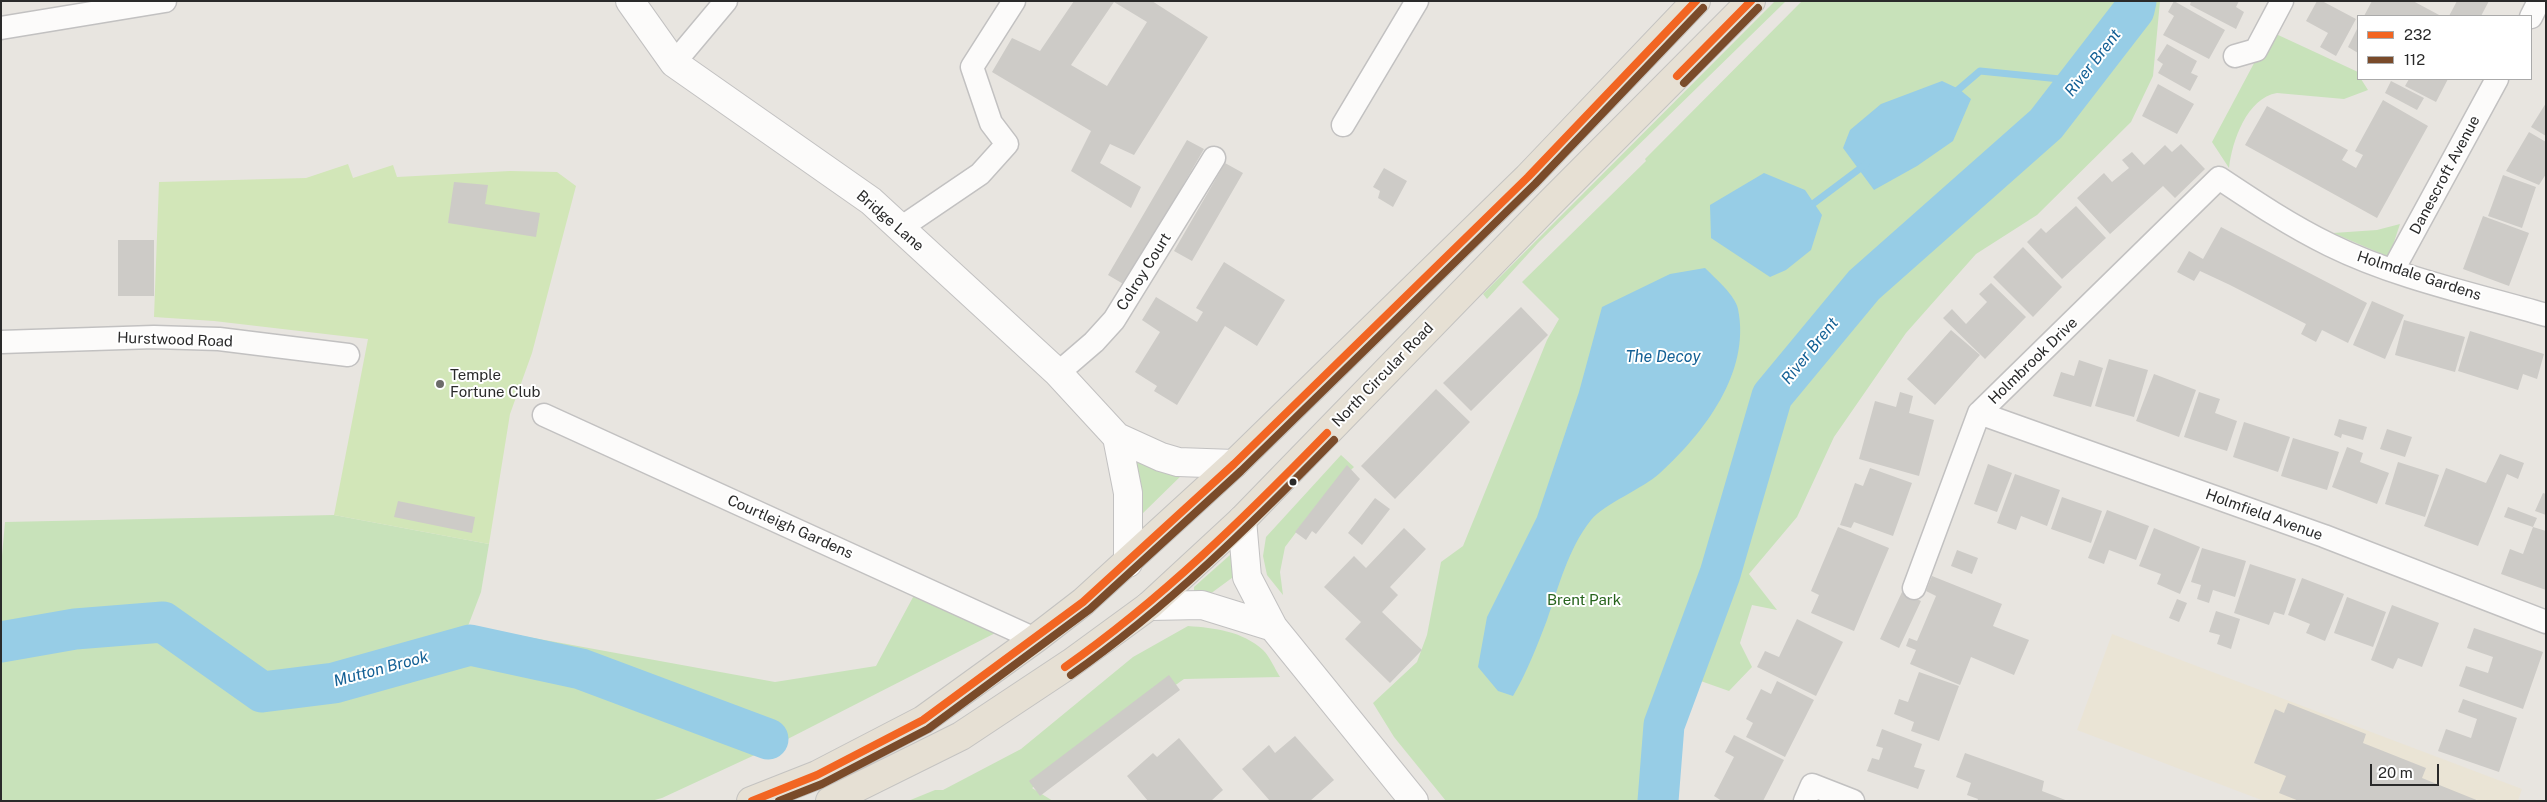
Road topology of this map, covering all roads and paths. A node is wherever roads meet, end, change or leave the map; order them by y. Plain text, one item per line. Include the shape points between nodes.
1 (165, 1) edge
2 (630, 1) edge
3 (726, 1) edge
4 (1014, 1) edge
5 (1417, 1) edge
6 (1696, 1) edge
7 (1751, 1) edge
8 (2282, 1) edge
9 (2539, 1) edge
10 (2532, 15) edge
11 (1, 28) edge
12 (2235, 56) dead end
13 (674, 64) junction
14 (2496, 80) edge
15 (1343, 124) dead end
16 (1214, 158) dead end
17 (2219, 178) joint
18 (899, 228) junction
19 (2393, 270) junction
20 (2546, 315) edge
21 (1, 342) edge
22 (348, 355) dead end
23 (1058, 373) junction
24 (1980, 413) junction
25 (544, 415) dead end
26 (1117, 437) junction
27 (1234, 464) junction
28 (1242, 520) junction
29 (1128, 563) junction
30 (1914, 588) dead end
31 (1149, 606) junction
32 (2546, 622) edge
33 (1273, 627) junction
34 (1035, 639) junction
35 (751, 801) edge
36 (830, 801) edge
37 (1414, 801) edge
38 (1805, 801) edge
39 (1853, 801) edge

1 - 11 street
2 - 13 street, Bridge Lane
3 - 13 street
4 - 18 street via 972,67 991,123 1007,144 980,174
5 - 15 street
6 - 27 highway via 1528,177
7 - 28 highway, North Circular Road
8 - 12 street via 2256,50
9 - 10 street
13 - 18 street, Bridge Lane via 871,201
14 - 19 street, Danescroft Avenue
16 - 23 street, Colroy Court via 1114,320
17 - 19 street, Holmdale Gardens via 2255,203 2330,245
17 - 24 street, Holmbrook Drive
18 - 23 street, Bridge Lane
19 - 20 street, Holmdale Gardens
21 - 22 street, Hurstwood Road via 172,337 219,339
23 - 26 street, Bridge Lane
24 - 30 street, Holmbrook Drive
24 - 32 street, Holmfield Avenue via 2324,536
25 - 34 street, Courtleigh Gardens
26 - 27 street, Bridge Lane via 1178,462
26 - 29 street via 1128,493
27 - 29 highway
28 - 31 highway, North Circular Road
28 - 33 street via 1247,577
29 - 34 highway
31 - 33 street via 1202,605
31 - 36 highway, North Circular Road via 1071,663 961,736
33 - 37 street
34 - 35 highway via 923,720 817,775
38 - 39 street via 1812,785

